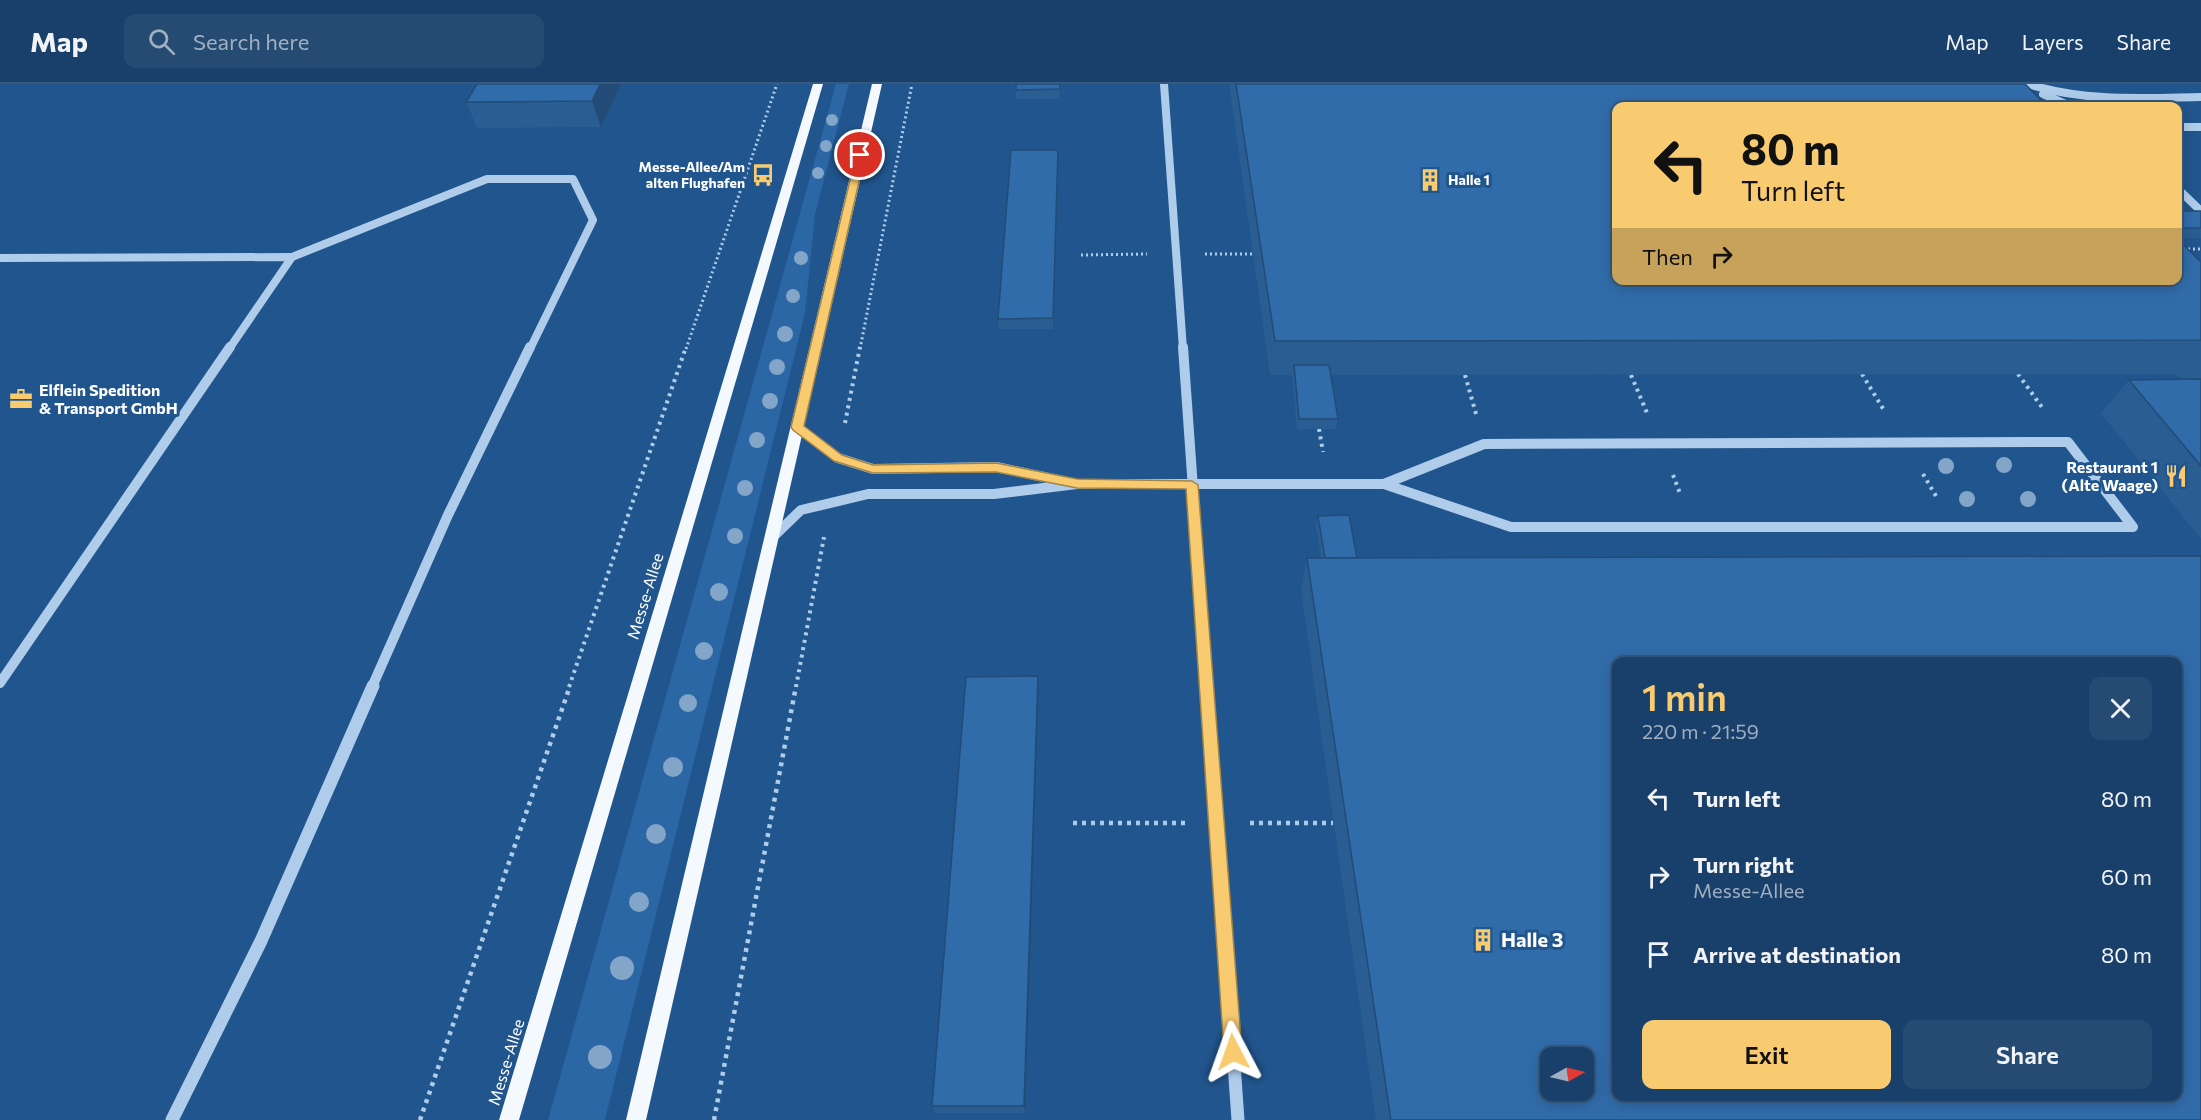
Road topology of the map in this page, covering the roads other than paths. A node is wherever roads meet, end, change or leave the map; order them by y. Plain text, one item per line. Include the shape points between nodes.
1 (818, 84) edge
2 (877, 84) edge
3 (1164, 84) edge
4 (2021, 84) edge
5 (2028, 84) edge
6 (2038, 84) edge
7 (2044, 90) junction
8 (2084, 97) junction
9 (2201, 97) edge
10 (2061, 102) edge
11 (2067, 102) edge
12 (2089, 102) edge
13 (2182, 127) edge
14 (2201, 127) edge
15 (2182, 193) edge
16 (2201, 211) edge
17 (292, 257) junction
18 (0, 258) edge
19 (797, 427) junction
20 (1077, 484) junction
21 (1384, 484) junction
22 (1192, 485) junction
23 (772, 538) junction
24 (0, 684) edge
25 (172, 1120) edge
26 (509, 1120) edge
27 (636, 1120) edge
28 (1238, 1120) edge

1 - 26 main road, Messe-Allee
2 - 19 main road
3 - 22 lane
4 - 10 lane
5 - 7 lane
6 - 7 lane
7 - 8 lane
7 - 11 lane
8 - 9 lane
8 - 12 lane
13 - 14 lane
15 - 16 lane
17 - 18 lane
17 - 24 lane
17 - 25 lane via 487,180 573,179 593,220 448,515 261,941
19 - 20 lane via 838,458 873,469 996,467
19 - 23 main road
20 - 22 lane
20 - 23 lane via 993,494 868,494 801,510
21 - 21 lane via 1511,527 2133,527 2068,442 1484,444
21 - 22 lane
22 - 28 lane
23 - 27 main road

